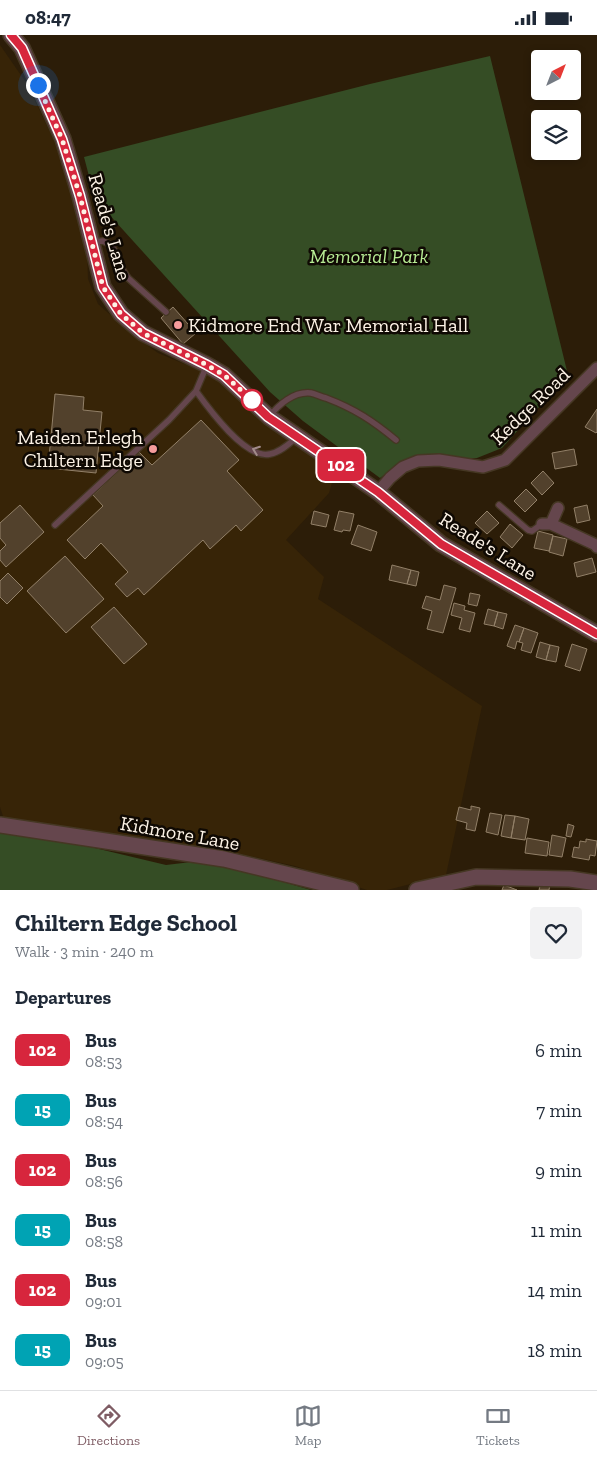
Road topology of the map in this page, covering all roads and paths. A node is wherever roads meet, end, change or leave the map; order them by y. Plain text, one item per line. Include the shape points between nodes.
1 (11, 35) edge
2 (93, 242) junction
3 (166, 313) dead end
4 (207, 365) junction
5 (597, 368) edge
6 (196, 391) junction
7 (268, 417) junction
8 (298, 437) junction
9 (396, 440) dead end
10 (378, 492) junction
11 (499, 505) dead end
12 (558, 508) dead end
13 (547, 524) junction
14 (55, 525) dead end
15 (597, 547) edge
16 (597, 634) edge
17 (0, 825) edge
18 (597, 883) edge
19 (351, 890) edge
20 (417, 890) edge

1 - 2 street, Reade's Lane via 22,48 62,139
2 - 3 lane via 103,241 110,245 128,278
2 - 4 street, Reade's Lane via 103,287 121,314 143,333
4 - 6 lane
4 - 7 street, Reade's Lane via 237,387
5 - 10 street, Kedge Road via 506,459 483,467 439,460 418,461 403,467
8 -> 6 lane via 269,455 256,452 242,445
6 - 14 lane
7 - 8 street, Reade's Lane
7 - 9 lane via 287,399 310,393 371,419
8 - 10 street, Reade's Lane
10 - 16 street, Reade's Lane via 441,544
11 - 13 lane via 528,530
12 - 13 street
13 - 15 street
17 - 19 street, Kidmore Lane via 224,859
18 - 20 street via 570,879 476,877

